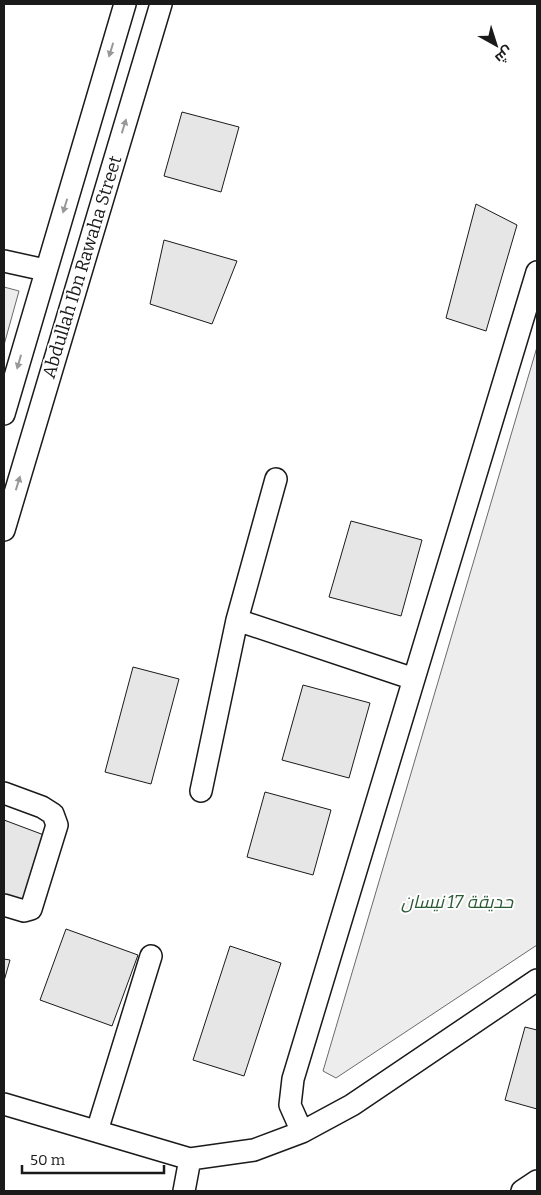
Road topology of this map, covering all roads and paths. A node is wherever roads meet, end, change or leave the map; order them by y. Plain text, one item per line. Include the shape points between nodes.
1 (125, 4) edge
2 (160, 4) edge
3 (4, 262) edge
4 (45, 270) junction
5 (537, 272) edge
6 (4, 414) edge
7 (276, 479) dead end
8 (4, 530) edge
9 (237, 620) junction
10 (414, 679) junction
11 (201, 791) dead end
12 (4, 793) edge
13 (4, 905) edge
14 (151, 956) dead end
15 (537, 980) edge
16 (4, 1104) edge
17 (96, 1131) junction
18 (302, 1132) junction
19 (190, 1159) junction
20 (537, 1181) edge
21 (184, 1191) edge
22 (522, 1191) edge

1 -> 4 street, Abdullah Ibn Rawaha Street
8 -> 2 street, Abdullah Ibn Rawaha Street
3 - 4 street
4 -> 6 street, Abdullah Ibn Rawaha Street
5 - 10 street
7 - 9 street
9 - 10 street
9 - 11 street
10 - 18 street via 293,1080 290,1105
12 - 13 street via 42,807 53,814 57,825 31,908 24,911
14 - 17 street
15 - 18 street via 352,1105
16 - 17 street
17 - 19 street
18 - 19 street via 254,1150
19 - 21 street
20 - 22 street

